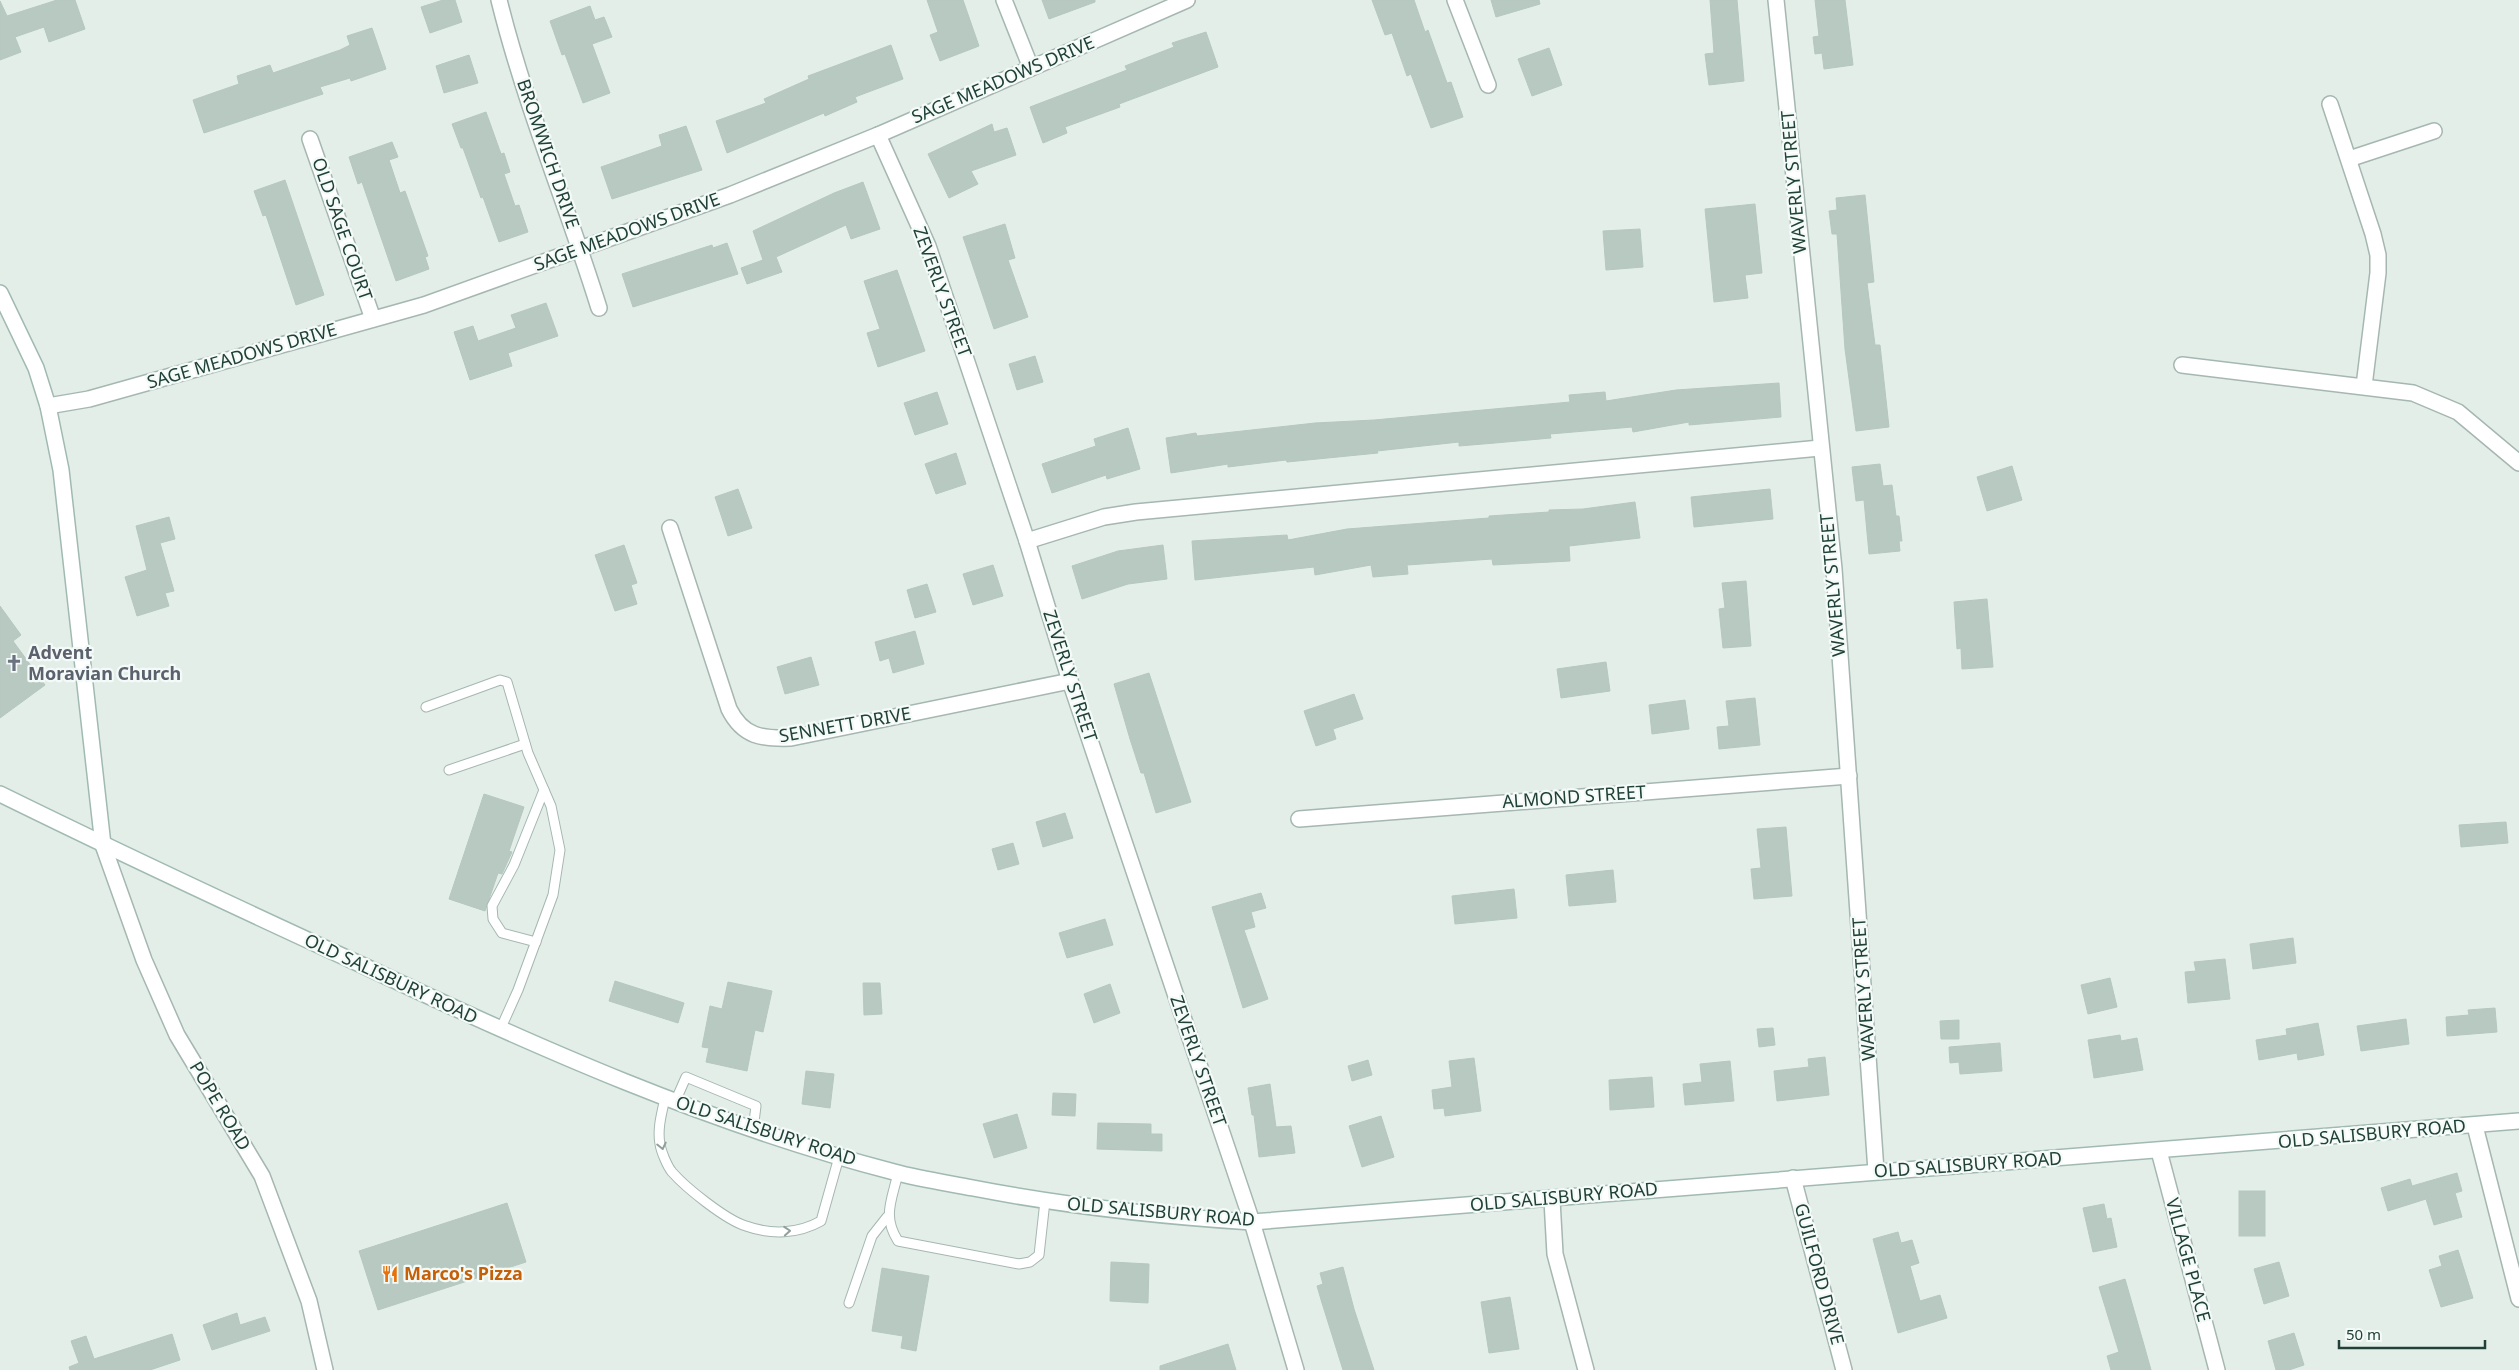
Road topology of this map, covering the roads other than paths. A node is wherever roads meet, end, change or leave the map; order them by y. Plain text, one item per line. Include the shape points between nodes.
1 (499, 0) edge
2 (1004, 0) edge
3 (1187, 0) edge
4 (1454, 0) edge
5 (1776, 0) edge
6 (1031, 68) junction
7 (1488, 85) dead end
8 (2330, 104) dead end
9 (2434, 131) dead end
10 (878, 135) junction
11 (310, 139) dead end
12 (2349, 159) junction
13 (581, 248) junction
14 (0, 293) edge
15 (599, 308) dead end
16 (374, 319) junction
17 (2182, 365) dead end
18 (2364, 386) junction
19 (48, 406) junction
20 (1820, 448) junction
21 (2519, 464) edge
22 (670, 528) dead end
23 (1027, 541) junction
24 (1070, 680) junction
25 (426, 708) dead end
26 (526, 744) junction
27 (448, 770) dead end
28 (1850, 776) junction
29 (544, 790) junction
30 (0, 794) edge
31 (1299, 819) dead end
32 (103, 845) junction
33 (536, 942) junction
34 (500, 1030) junction
35 (670, 1100) junction
36 (2519, 1122) edge
37 (2475, 1126) junction
38 (753, 1130) junction
39 (2160, 1151) junction
40 (838, 1157) junction
41 (1876, 1171) junction
42 (898, 1173) junction
43 (1793, 1178) junction
44 (1552, 1200) junction
45 (1045, 1202) junction
46 (888, 1217) junction
47 (1252, 1222) junction
48 (2519, 1299) edge
49 (849, 1303) dead end
50 (325, 1370) edge
51 (1296, 1370) edge
52 (1586, 1370) edge
53 (1844, 1370) edge
54 (2217, 1370) edge

1 - 13 street, BROMWICH DRIVE via 537,127
2 - 6 street
3 - 6 street, SAGE MEADOWS DRIVE
4 - 7 street
5 - 20 street, WAVERLY STREET
6 - 10 street, SAGE MEADOWS DRIVE
8 - 12 street
9 - 12 street
10 - 13 street, SAGE MEADOWS DRIVE via 730,195
10 - 23 street, ZEVERLY STREET via 928,246
11 - 16 street, OLD SAGE COURT
12 - 18 street via 2378,255
13 - 15 street, BROMWICH DRIVE
13 - 16 street, SAGE MEADOWS DRIVE
14 - 19 street, POPE ROAD via 36,368
16 - 19 street, SAGE MEADOWS DRIVE via 90,399
17 - 18 street
18 - 21 street via 2413,393 2458,412
19 - 32 street, POPE ROAD via 61,470
20 - 23 street via 1136,512 1104,517
20 - 28 street, WAVERLY STREET via 1834,569
22 - 24 street, SENNETT DRIVE via 728,709 736,722 754,734 771,739 791,738
23 - 24 street, ZEVERLY STREET
24 - 47 street, ZEVERLY STREET
25 - 26 lane via 500,680 507,682
26 - 27 lane
26 - 29 lane
28 - 31 street, ALMOND STREET
28 - 41 street, WAVERLY STREET
29 - 33 lane via 551,806 560,850 553,895
29 - 33 lane via 514,865 492,906 493,918 502,933
30 - 32 street, OLD SALISBURY ROAD
32 - 34 street, OLD SALISBURY ROAD
32 - 50 street, POPE ROAD via 144,960 177,1035 262,1176 309,1302
33 - 34 lane
34 - 35 street, OLD SALISBURY ROAD
35 - 38 street, OLD SALISBURY ROAD
35 - 38 lane via 686,1077 756,1106
35 -> 40 lane via 660,1120 660,1144 670,1170 719,1210 746,1226 784,1233 808,1228 821,1221
36 - 37 street, OLD SALISBURY ROAD
37 - 39 street, OLD SALISBURY ROAD
37 - 48 street
38 - 40 street, OLD SALISBURY ROAD
39 - 41 street, OLD SALISBURY ROAD
39 - 54 street, VILLAGE PLACE
40 - 42 street, OLD SALISBURY ROAD
41 - 43 street, OLD SALISBURY ROAD
42 - 45 street, OLD SALISBURY ROAD
42 - 46 lane
43 - 44 street, OLD SALISBURY ROAD
43 - 53 street, GUILFORD DRIVE
44 - 47 street, OLD SALISBURY ROAD
44 - 52 street via 1554,1254
45 - 46 lane via 1039,1255 1030,1262 1019,1264 898,1242 890,1230
45 - 47 street, OLD SALISBURY ROAD via 1163,1216
46 - 49 lane via 872,1236
47 - 51 street, ZEVERLY STREET

